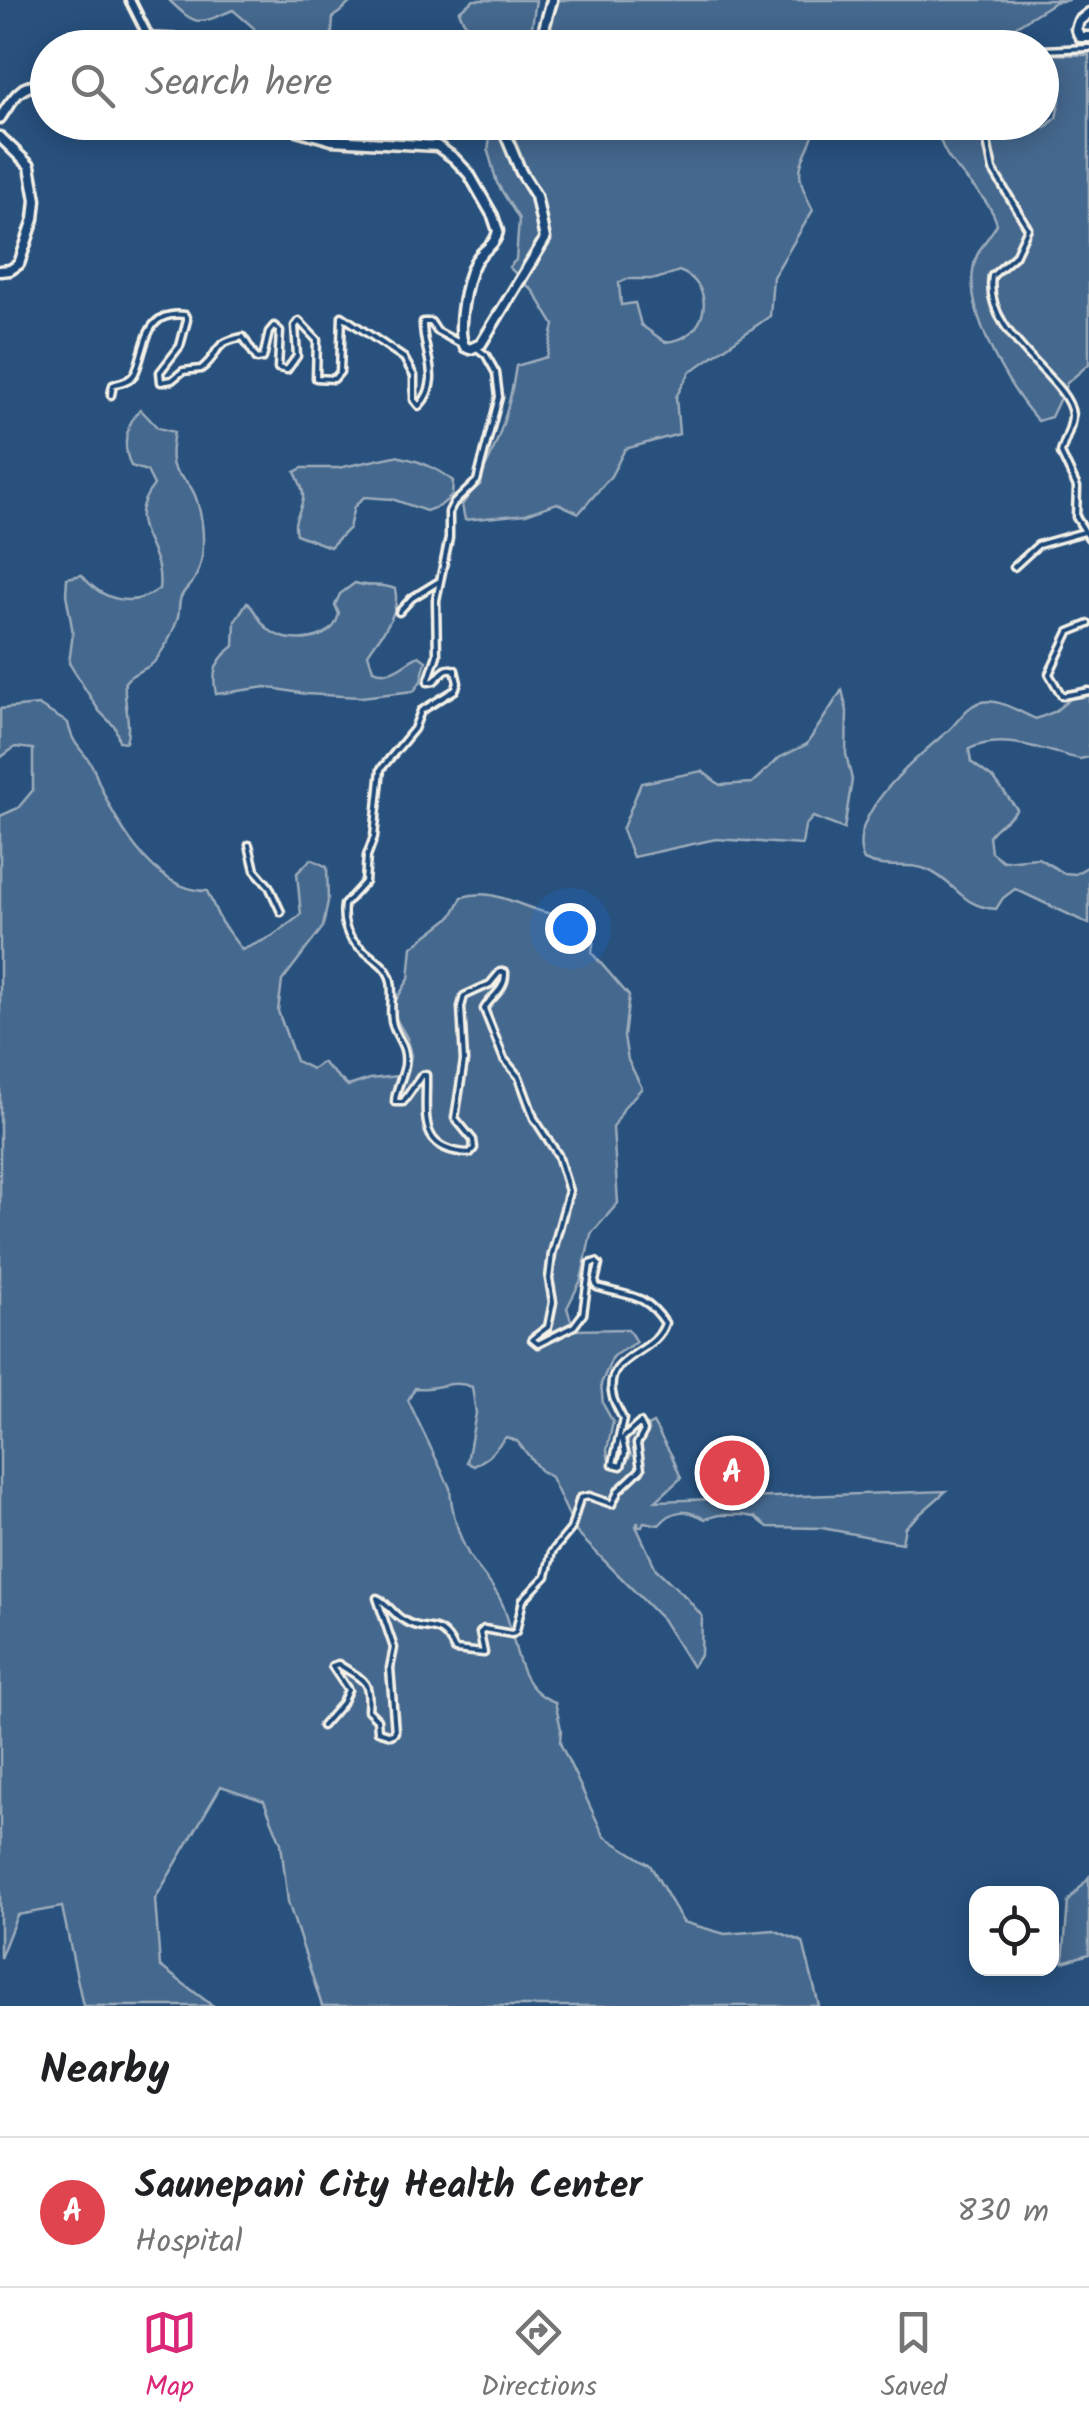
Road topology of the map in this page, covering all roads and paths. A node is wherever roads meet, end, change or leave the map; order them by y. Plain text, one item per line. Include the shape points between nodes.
1 (130, 0) edge
2 (552, 0) edge
3 (1089, 13) edge
4 (145, 30) edge
5 (544, 30) edge
6 (1089, 36) edge
7 (1089, 48) edge
8 (1059, 49) edge
9 (30, 86) edge
10 (0, 118) edge
11 (0, 138) edge
12 (332, 140) edge
13 (508, 140) edge
14 (987, 140) edge
15 (0, 271) edge
16 (463, 345) junction
17 (476, 348) junction
18 (111, 395) dead end
19 (1084, 532) junction
20 (1089, 538) edge
21 (1014, 567) dead end
22 (438, 582) junction
23 (399, 612) dead end
24 (1089, 624) edge
25 (1089, 691) edge
26 (249, 845) dead end
27 (281, 912) dead end
28 (322, 1726) dead end

1 - 4 main road
2 - 5 main road
3 - 6 main road via 1076,28
7 - 8 street
9 - 10 main road
11 - 15 main road via 30,166 36,200 20,264
12 - 16 main road via 430,144 463,166 498,231 471,272
13 - 17 main road via 536,196 546,238
14 - 19 street via 993,170 1028,228 1016,256 992,276 993,298 1010,334 1072,411 1061,453 1077,487 1076,517
16 - 17 main road
16 - 18 street via 423,322 434,372 419,406 404,358 342,316 340,372 334,379 316,378 316,340 299,321 297,356 287,370 278,368 280,331 274,326 260,360 243,337 222,341 201,369 161,382 187,320 174,314 153,326 134,373 113,385
17 - 22 street via 499,382 496,414 477,481 449,512
19 - 20 street
19 - 21 street via 1038,545
22 - 23 street
22 - 28 street via 438,656 428,682 451,668 458,683 421,711 382,769 364,882 342,911 350,937 391,980 392,1026 405,1050 395,1102 403,1102 426,1076 427,1130 440,1147 470,1153 473,1140 455,1118 464,1061 461,1007 464,996 505,972 484,1009 504,1060 558,1155 569,1191 552,1254 548,1326 532,1340 538,1344 574,1326 583,1314 590,1264 596,1262 598,1287 643,1299 666,1323 652,1345 623,1360 611,1387 623,1420 613,1464 621,1466 622,1438 640,1423 641,1469 612,1504 580,1498 546,1576 523,1600 516,1630 484,1629 484,1653 455,1650 447,1633 402,1619 377,1598 394,1648 396,1732 378,1731 368,1710 370,1688 338,1664 332,1666 348,1690
24 - 25 street via 1069,632 1048,674 1062,696
26 - 27 street via 255,870

